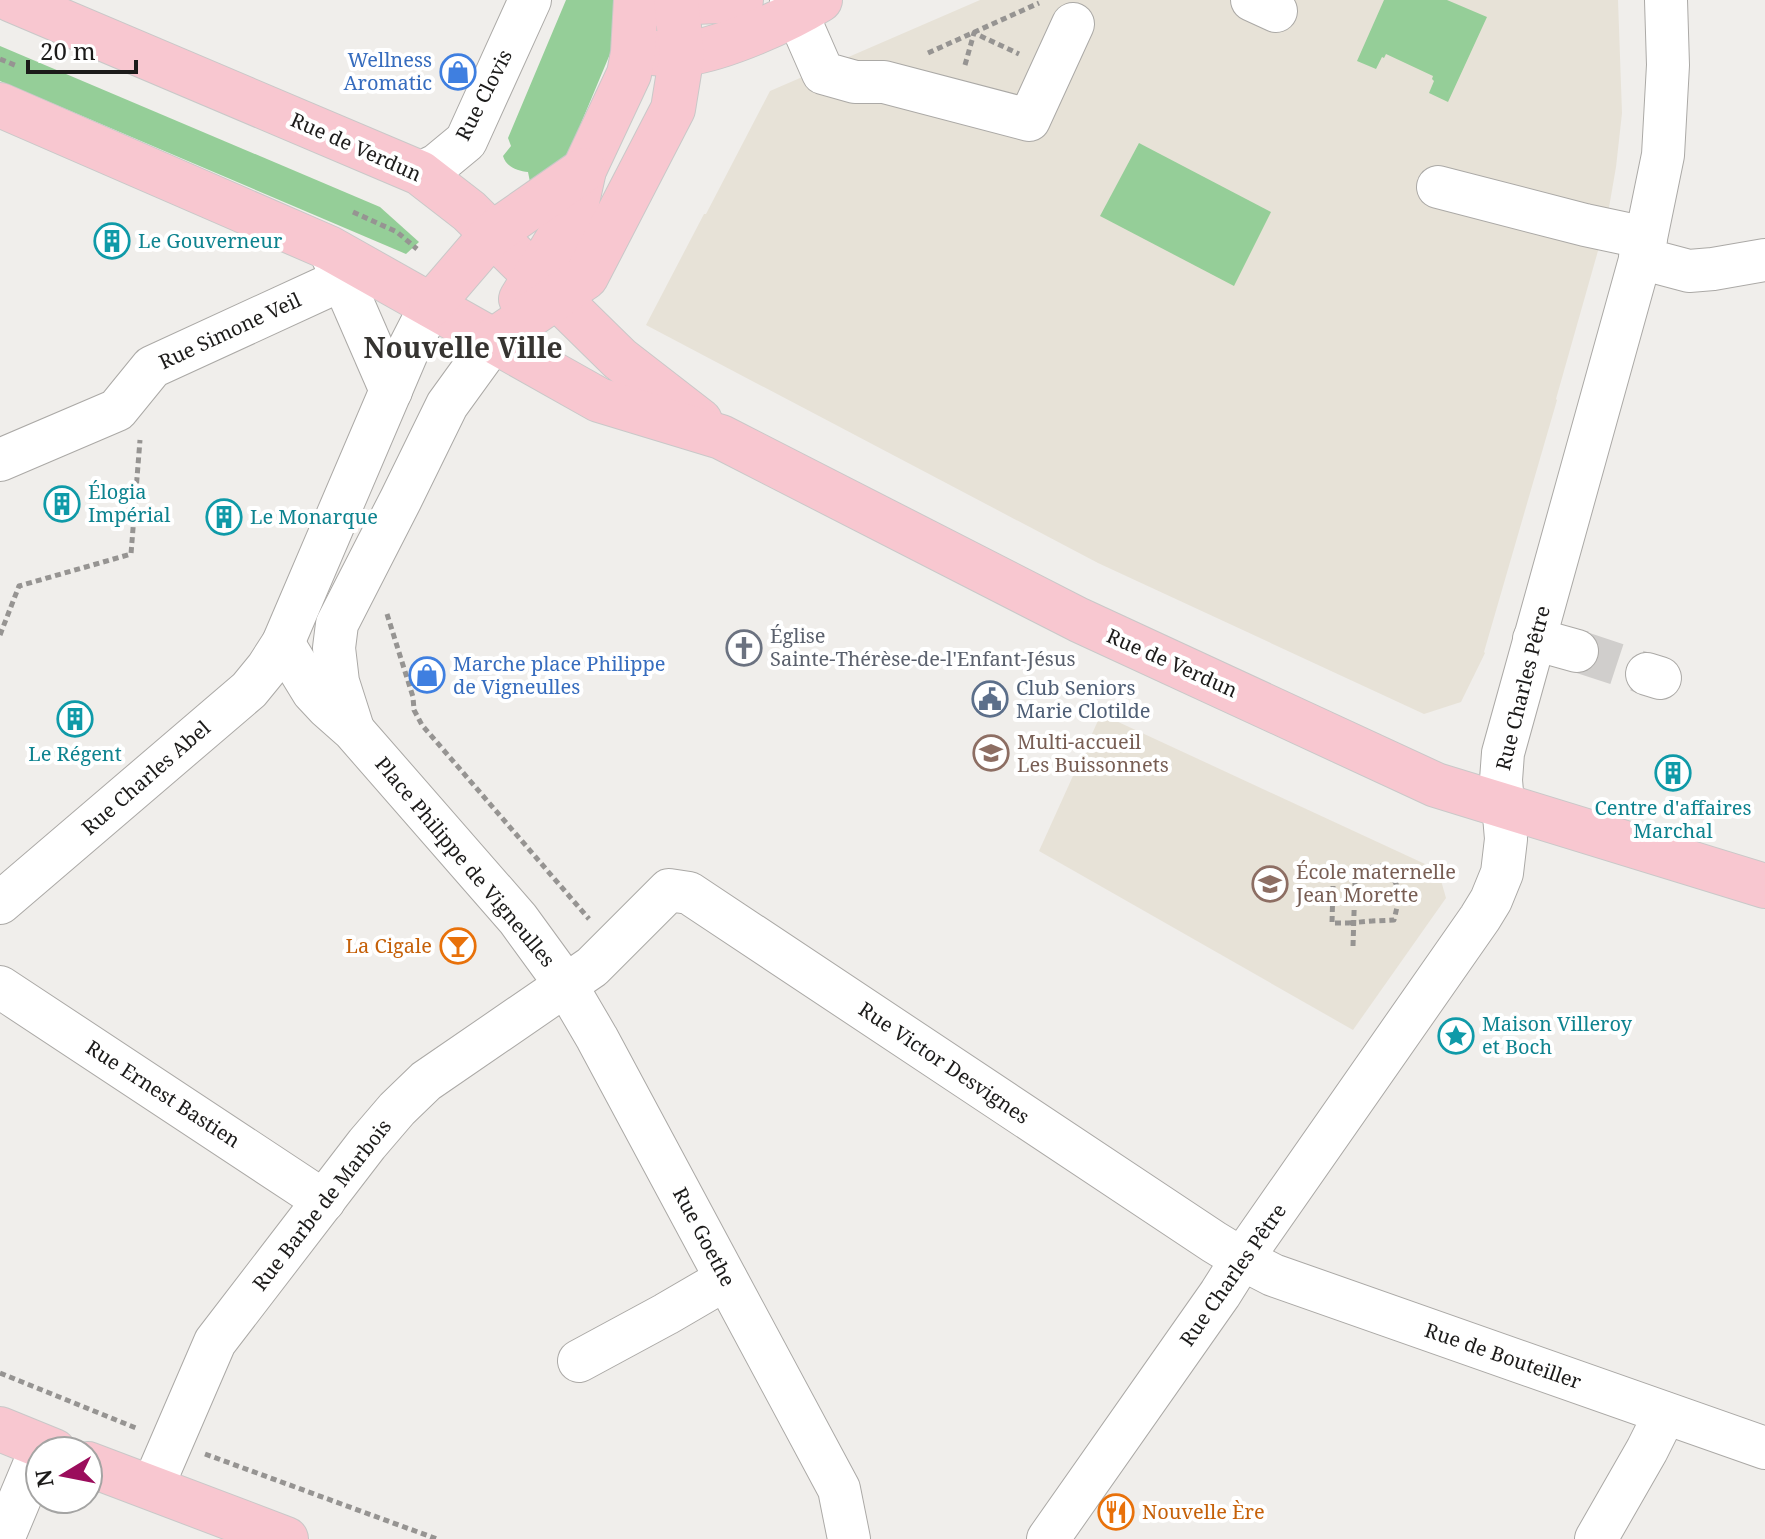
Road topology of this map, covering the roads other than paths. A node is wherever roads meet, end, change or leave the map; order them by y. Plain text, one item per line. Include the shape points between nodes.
1 (12, 0) edge
2 (530, 0) edge
3 (741, 0) edge
4 (1666, 0) edge
5 (656, 2) edge
6 (802, 5) edge
7 (1059, 12) edge
8 (633, 53) junction
9 (682, 54) junction
10 (0, 105) edge
11 (584, 170) junction
12 (420, 173) junction
13 (1438, 187) dead end
14 (492, 234) junction
15 (1643, 248) junction
16 (1765, 260) edge
17 (336, 262) junction
18 (546, 287) junction
19 (431, 305) junction
20 (494, 340) junction
21 (391, 391) junction
22 (721, 437) junction
23 (0, 460) edge
24 (337, 624) junction
25 (1534, 639) junction
26 (283, 643) junction
27 (1577, 651) tunnel mouth
28 (353, 730) junction
29 (1503, 806) junction
30 (1765, 886) edge
31 (0, 903) edge
32 (647, 912) joint
33 (566, 985) junction
34 (0, 987) edge
35 (324, 1201) junction
36 (1242, 1259) junction
37 (726, 1279) junction
38 (579, 1361) dead end
39 (1664, 1413) junction
40 (0, 1429) edge
41 (24, 1438) edge
42 (1765, 1448) edge
43 (104, 1470) edge
44 (152, 1488) junction
45 (839, 1489) junction
46 (24, 1497) edge
47 (3, 1539) edge
48 (286, 1539) edge
49 (849, 1539) edge
50 (879, 1539) edge
51 (1048, 1539) edge
52 (1596, 1539) edge

1 - 12 main road, Rue de Verdun
2 - 12 street, Rue Clovis via 466,141
3 - 5 main road
4 - 15 street, Rue Charles Pêtre via 1663,155
5 - 8 main road
5 - 9 main road
6 - 7 street via 823,73 855,82 884,82 1029,120 1052,69
6 - 9 main road via 735,39
8 - 9 main road
8 - 11 main road via 629,74
9 - 18 main road via 673,109 586,277
10 - 17 main road, Rue de Verdun
11 - 14 main road
11 - 18 main road via 575,211
12 - 14 main road, Rue de Verdun
13 - 15 street via 1585,225
14 - 18 main road, Rue de Verdun
14 - 19 main road
15 - 16 street via 1689,271
15 - 25 street, Rue Charles Pêtre
17 - 19 main road, Rue de Verdun
17 - 21 street
17 - 23 street, Rue Simone Veil via 326,287 152,367 117,410
18 - 20 main road
18 - 22 main road, Rue de Verdun via 620,359
19 - 20 main road, Rue de Verdun
19 - 21 street
20 - 22 main road, Rue de Verdun via 599,400
20 - 24 street, Place Philippe de Vigneulles via 447,405
21 - 26 street
22 - 29 main road, Rue de Verdun via 1079,620 1436,785
24 - 26 street
24 - 28 street, Place Philippe de Vigneulles via 338,682
25 - 27 street
25 - 29 street, Rue Charles Pêtre via 1503,753
26 - 28 street, Place Philippe de Vigneulles via 313,692
26 - 31 street, Rue Charles Abel via 249,690
28 - 33 street, Place Philippe de Vigneulles via 518,919
29 - 30 main road, Rue de Verdun
29 - 36 street, Rue Charles Pêtre via 1502,873 1491,900
32 - 33 street, Place Philippe de Vigneulles via 592,967
32 - 36 street, Rue Victor Desvignes via 669,890 689,893
33 - 35 street, Rue Barbe de Marbois via 426,1081 367,1144
33 - 37 street, Rue Goethe
34 - 35 street, Rue Ernest Bastien
35 - 44 street, Rue Barbe de Marbois via 215,1342
36 - 39 street, Rue de Bouteiller via 1273,1275
36 - 51 street, Rue Charles Pêtre
37 - 38 street
37 - 45 street, Rue Goethe
39 - 42 street, Rue de Bouteiller
39 - 52 street
40 - 41 main road
43 - 44 main road
44 - 48 main road
45 - 49 street, Rue Goethe
45 - 50 street, Rue Goethe via 869,1518
46 - 47 street

